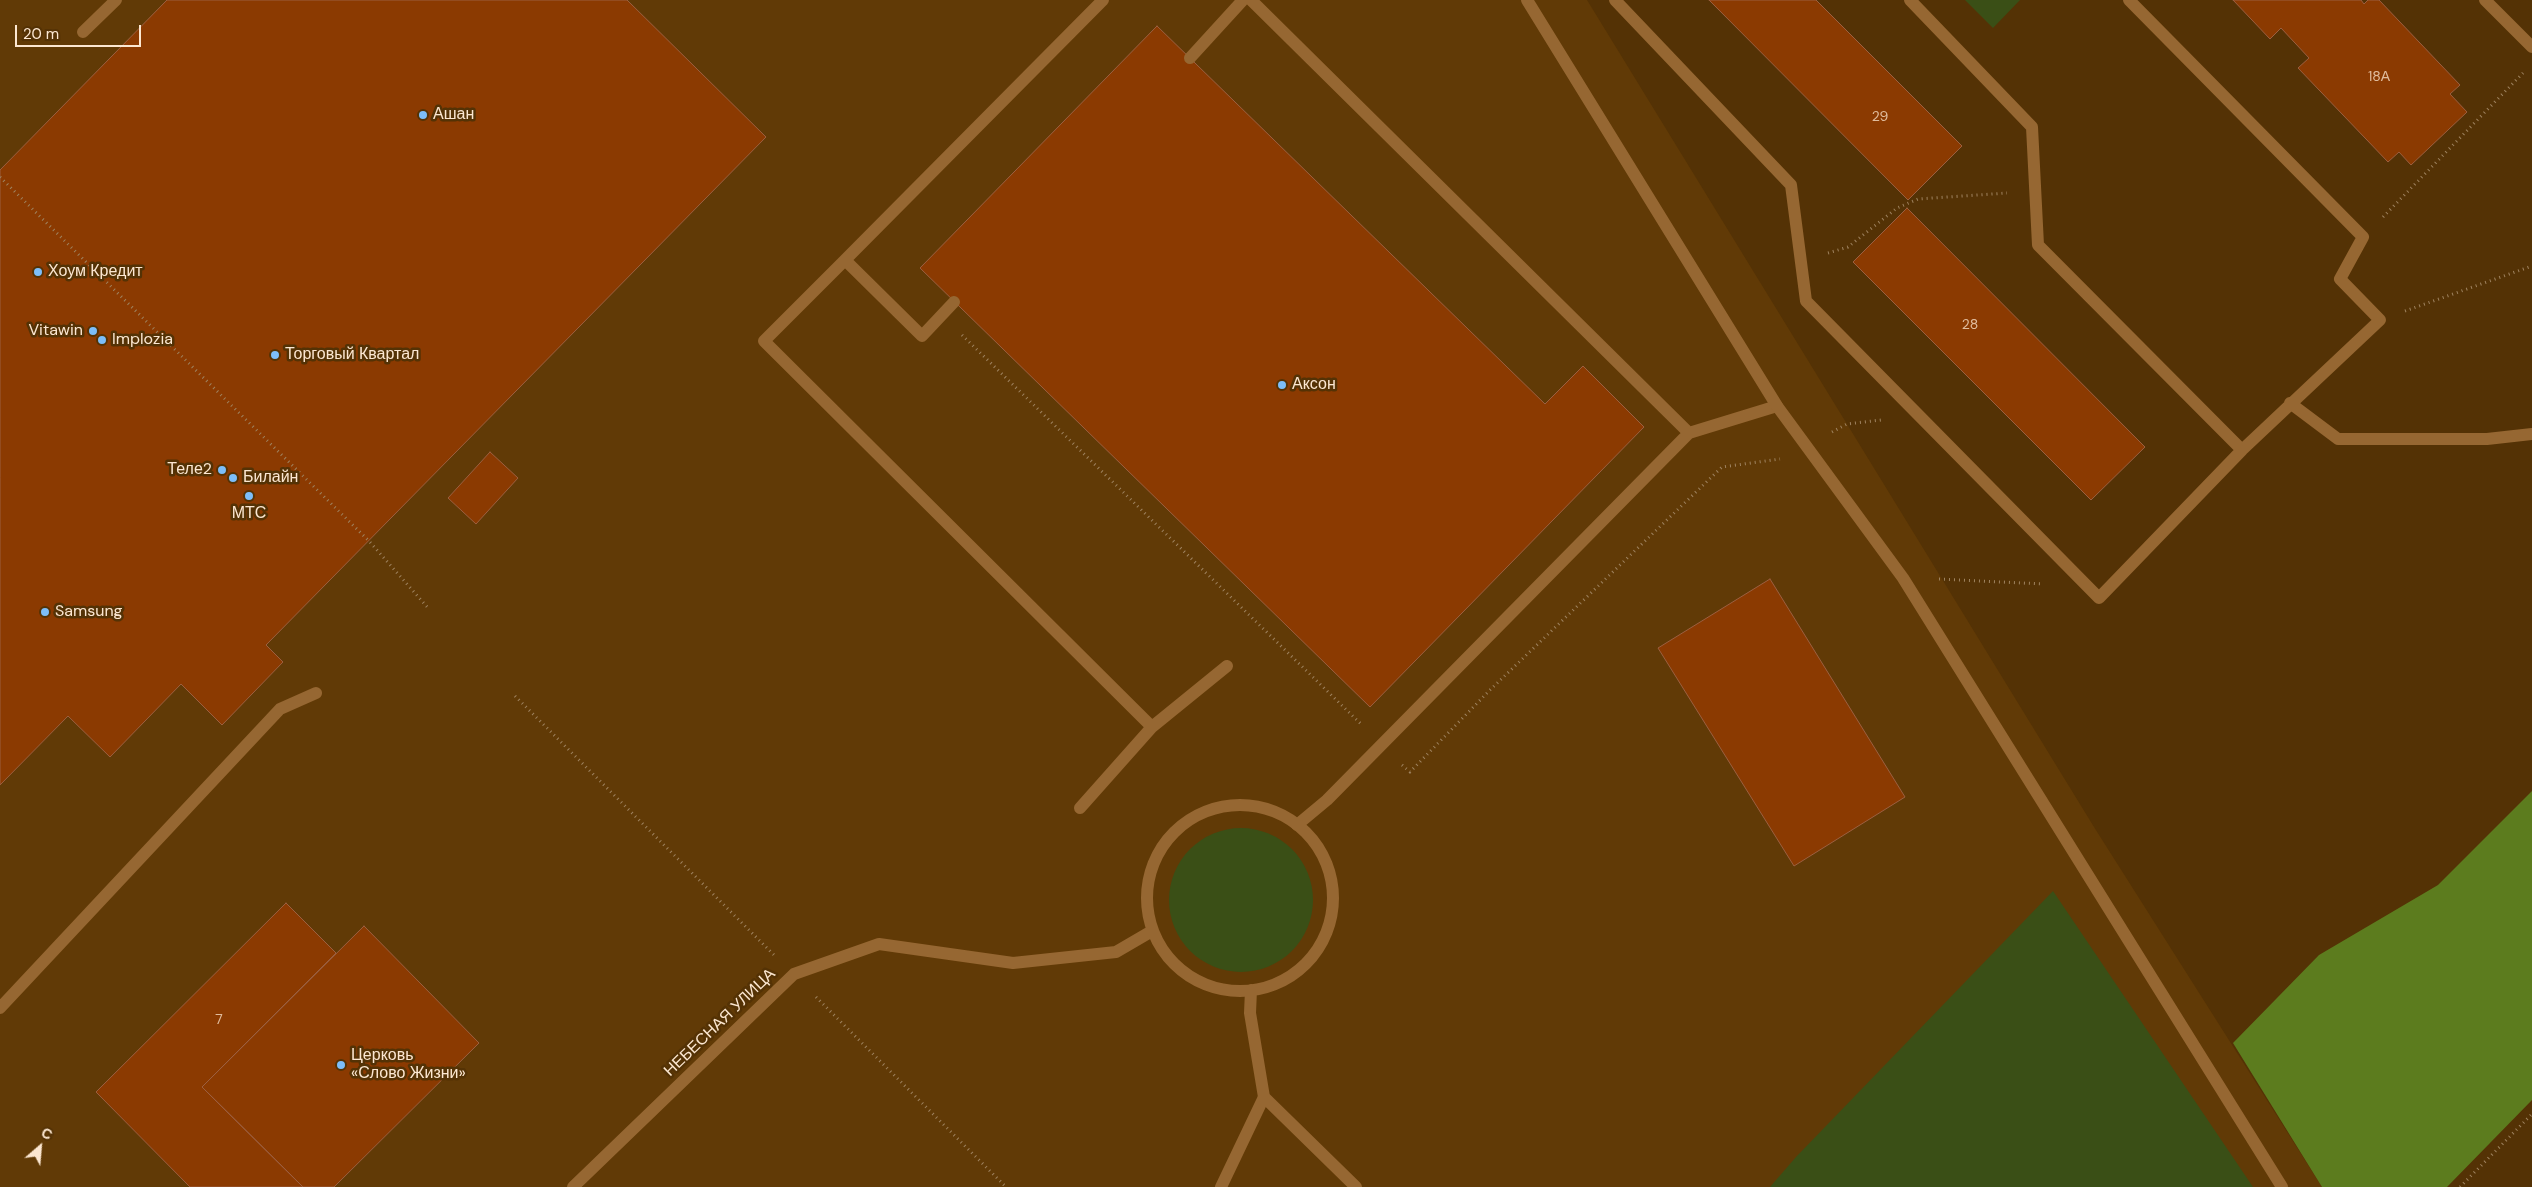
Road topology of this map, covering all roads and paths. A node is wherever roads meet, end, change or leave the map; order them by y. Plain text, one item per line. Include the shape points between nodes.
1 (116, 0) edge
2 (1103, 0) edge
3 (1243, 0) edge
4 (1251, 0) edge
5 (1527, 0) edge
6 (1615, 0) edge
7 (1910, 0) edge
8 (2129, 0) edge
9 (2486, 0) edge
10 (83, 32) dead end
11 (2532, 47) edge
12 (1190, 58) dead end
13 (2525, 70) dead end
14 (0, 177) edge
15 (2035, 191) junction
16 (2363, 237) junction
17 (845, 260) junction
18 (1801, 262) junction
19 (2532, 266) edge
20 (954, 302) dead end
21 (942, 316) junction
22 (2380, 320) junction
23 (2290, 403) junction
24 (1777, 406) junction
25 (1916, 416) junction
26 (1689, 433) junction
27 (2532, 434) edge
28 (1807, 448) junction
29 (2242, 450) junction
30 (1903, 578) junction
31 (2044, 584) dead end
32 (429, 609) dead end
33 (1227, 666) dead end
34 (316, 693) dead end
35 (515, 696) dead end
36 (1152, 727) junction
37 (1381, 744) junction
38 (1080, 808) dead end
39 (1297, 825) junction
40 (1152, 931) junction
41 (794, 974) junction
42 (1251, 990) junction
43 (0, 1008) edge
44 (1264, 1097) junction
45 (2532, 1114) edge
46 (573, 1187) edge
47 (1006, 1187) edge
48 (1221, 1187) edge
49 (1356, 1187) edge
50 (2282, 1187) edge
51 (2460, 1187) edge

1 - 10 street
2 - 17 street
3 - 12 street
4 - 26 street
5 - 24 street
6 - 18 street via 1791,185
7 - 15 street via 2032,127
8 - 16 street
9 - 11 street
13 - 16 path
14 - 32 path via 369,541
15 - 18 path via 1918,199 1897,208 1848,247
15 - 29 street via 2038,245
16 - 22 street via 2340,279
17 - 21 street via 922,336
17 - 36 street via 764,341
18 - 25 street via 1806,302
19 - 22 path
20 - 21 street
21 - 37 path
22 - 23 street
23 - 27 street via 2338,439 2487,439
23 - 29 street
24 - 26 street
24 - 28 street
25 - 28 path via 1847,424
25 - 29 street via 2099,598
26 - 37 street
28 - 30 street
28 - 37 path via 1776,461 1722,467 1490,690 1410,772
30 - 31 path
30 - 50 street
33 - 36 street
34 - 43 street via 280,709
35 - 41 path
36 - 38 street
37 - 39 street via 1327,800
39 - 40 street via 1276,812 1253,806 1229,806 1206,811 1184,823 1154,860 1148,883 1147,907
39 - 42 street via 1314,842 1326,863 1332,887 1332,911 1326,934 1313,956 1296,973 1275,984
40 - 41 street, НЕБЕСНАЯ УЛИЦА via 1116,952 1013,963 879,944
40 - 42 street via 1164,953 1188,975 1226,990
41 - 46 street, НЕБЕСНАЯ УЛИЦА
41 - 47 path
42 - 44 street via 1250,1013
44 - 48 street
44 - 49 street
45 - 51 path

